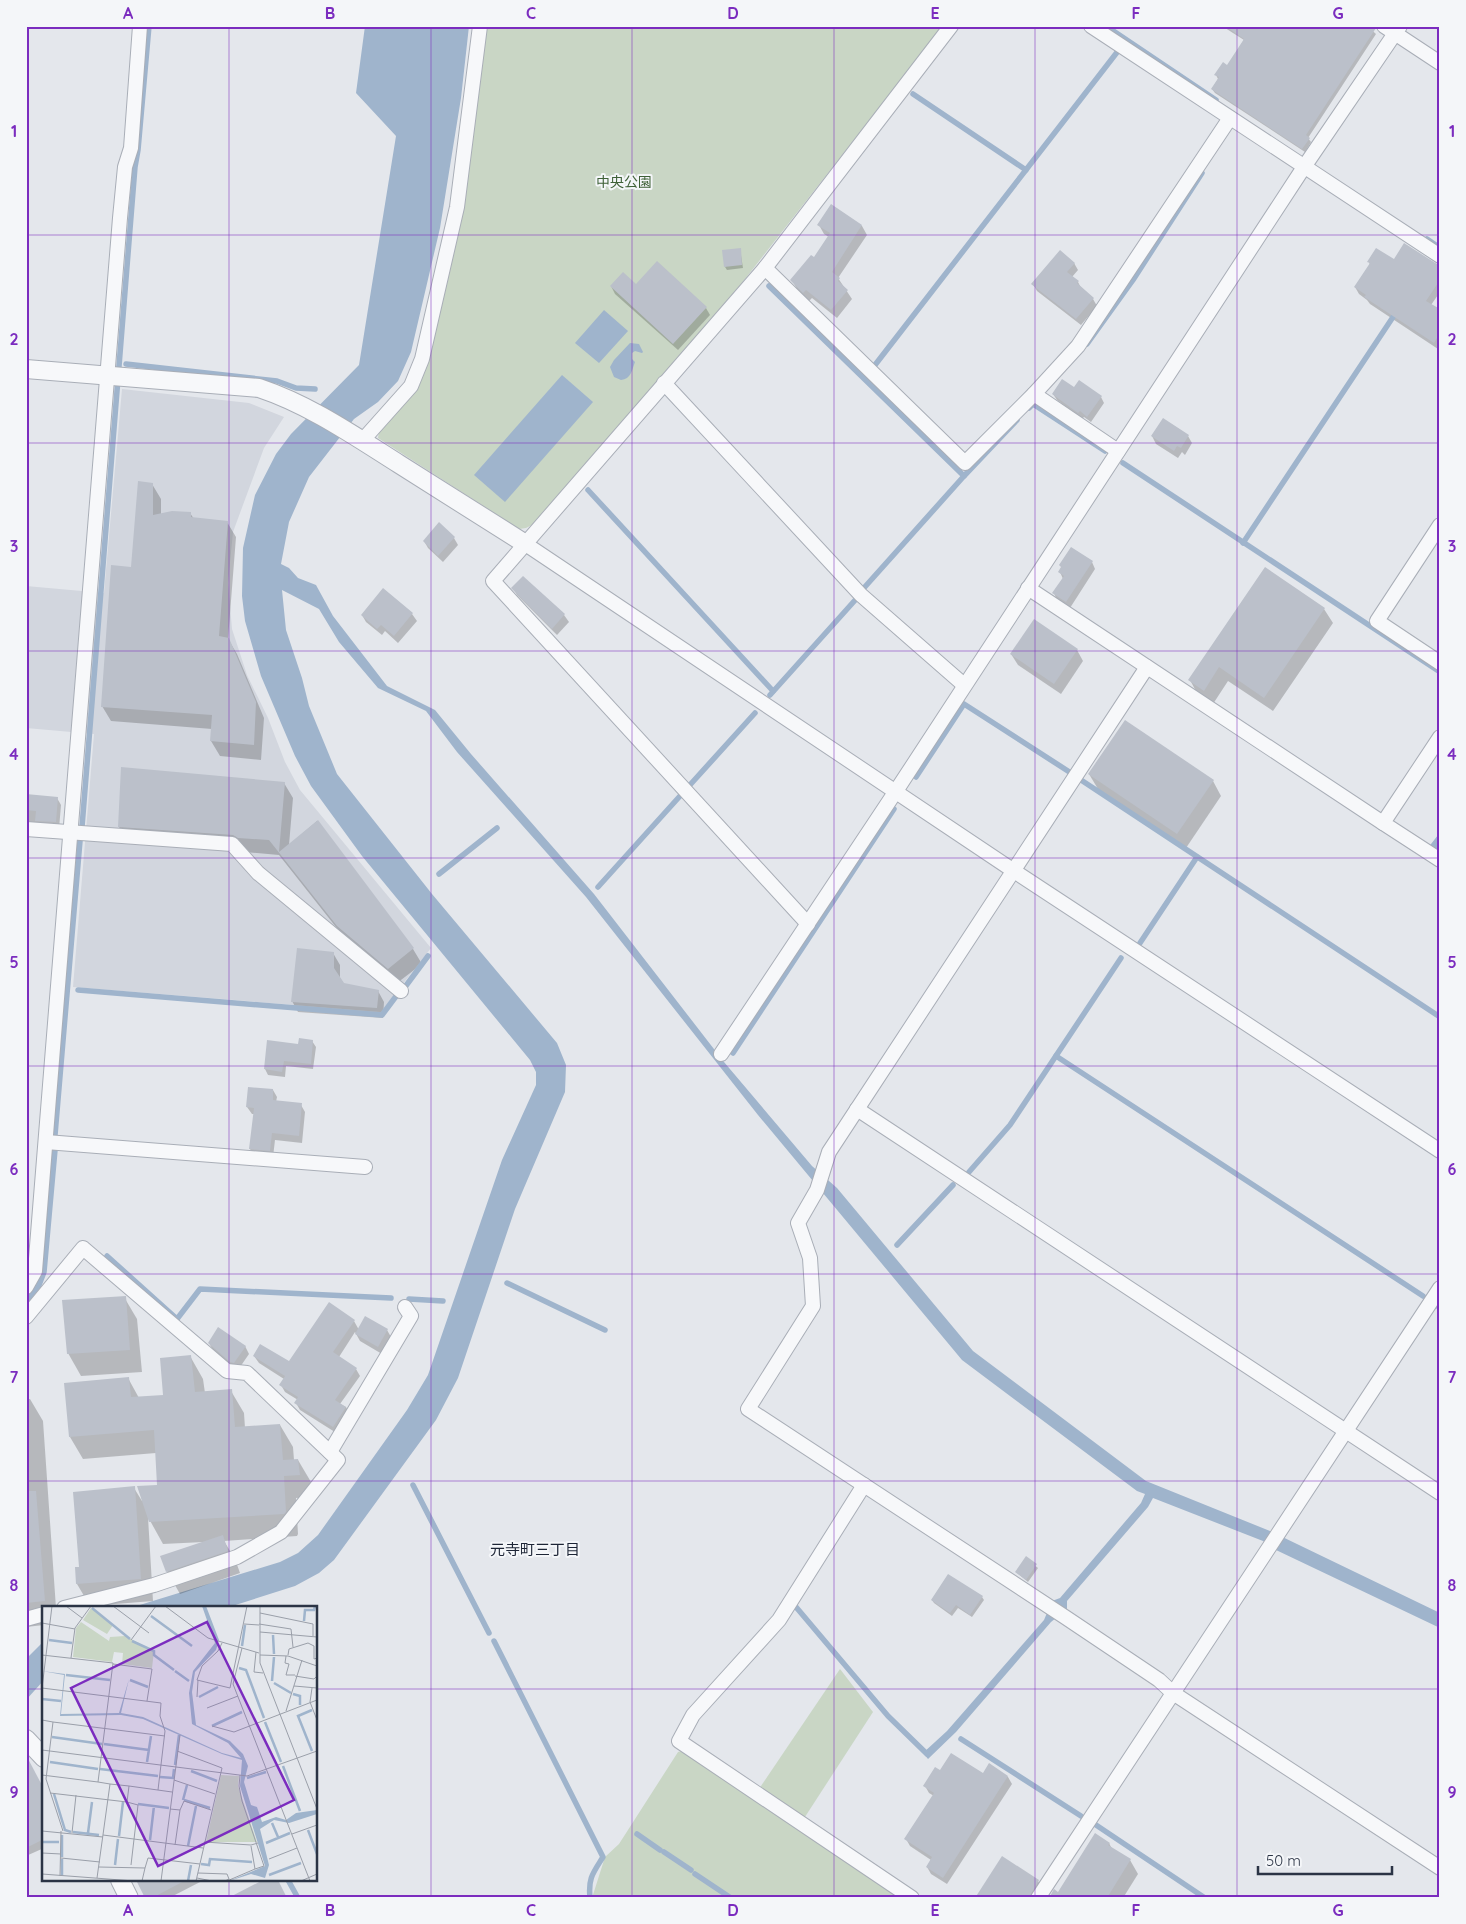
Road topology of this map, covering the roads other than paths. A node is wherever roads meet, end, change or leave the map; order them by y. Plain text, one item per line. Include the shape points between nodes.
1 (140, 26) edge
2 (480, 26) edge
3 (951, 26) edge
4 (1091, 26) edge
5 (1393, 29) edge
6 (1440, 63) edge
7 (1230, 118) junction
8 (1304, 167) junction
9 (1440, 256) edge
10 (765, 268) junction
11 (26, 368) edge
12 (116, 376) junction
13 (664, 383) junction
14 (1034, 394) junction
15 (356, 436) junction
16 (1118, 451) junction
17 (1440, 525) edge
18 (524, 543) junction
19 (1028, 588) junction
20 (1440, 663) edge
21 (1147, 667) junction
22 (964, 685) junction
23 (1440, 737) edge
24 (896, 791) junction
25 (1383, 823) junction
26 (26, 830) edge
27 (71, 833) junction
28 (1440, 860) edge
29 (1014, 871) junction
30 (808, 924) junction
31 (401, 991) dead end
32 (722, 1054) dead end
33 (857, 1109) junction
34 (46, 1142) junction
35 (1440, 1151) edge
36 (365, 1167) dead end
37 (26, 1286) edge
38 (1440, 1288) edge
39 (405, 1307) dead end
40 (26, 1317) edge
41 (1346, 1431) junction
42 (330, 1452) junction
43 (864, 1485) junction
44 (1440, 1493) edge
45 (72, 1606) edge
46 (42, 1615) edge
47 (26, 1619) edge
48 (1173, 1693) junction
49 (26, 1738) edge
50 (42, 1756) edge
51 (1440, 1868) edge
52 (121, 1882) edge
53 (129, 1898) edge
54 (912, 1898) edge
55 (1038, 1898) edge

1 - 12 street via 131,148 125,167 120,218
2 - 15 street via 457,207 422,359 411,386
3 - 10 street
4 - 7 street
5 - 6 street
5 - 8 street
7 - 8 street
7 - 14 street via 1078,346
8 - 9 street
8 - 16 street
10 - 13 street
10 - 14 street via 965,463
11 - 12 street
12 - 15 street via 259,388 308,408
12 - 27 street
13 - 18 street
13 - 22 street via 861,595
14 - 16 street
15 - 18 street
16 - 19 street
17 - 20 street via 1377,621
18 - 24 street
18 - 30 street via 493,581
19 - 21 street
19 - 22 street
21 - 25 street
21 - 29 street
22 - 24 street
23 - 25 street
24 - 29 street
24 - 30 street
25 - 28 street
26 - 27 street
27 - 31 street via 232,844 258,874
27 - 34 street
29 - 33 street
29 - 35 street
30 - 32 street
33 - 41 street
33 - 43 street via 829,1152 816,1190 798,1223 810,1258 813,1306 748,1409
34 - 36 street
34 - 37 street via 35,1271
38 - 41 street
39 - 42 street via 411,1316
40 - 42 street via 83,1248 227,1371 247,1373
41 - 44 street
41 - 48 street
42 - 45 street via 338,1460 281,1532 237,1557 154,1585
43 - 48 street via 1159,1680
43 - 54 street via 780,1620 693,1715 679,1741
46 - 47 street
48 - 51 street
48 - 55 street
49 - 50 street
52 - 53 street

